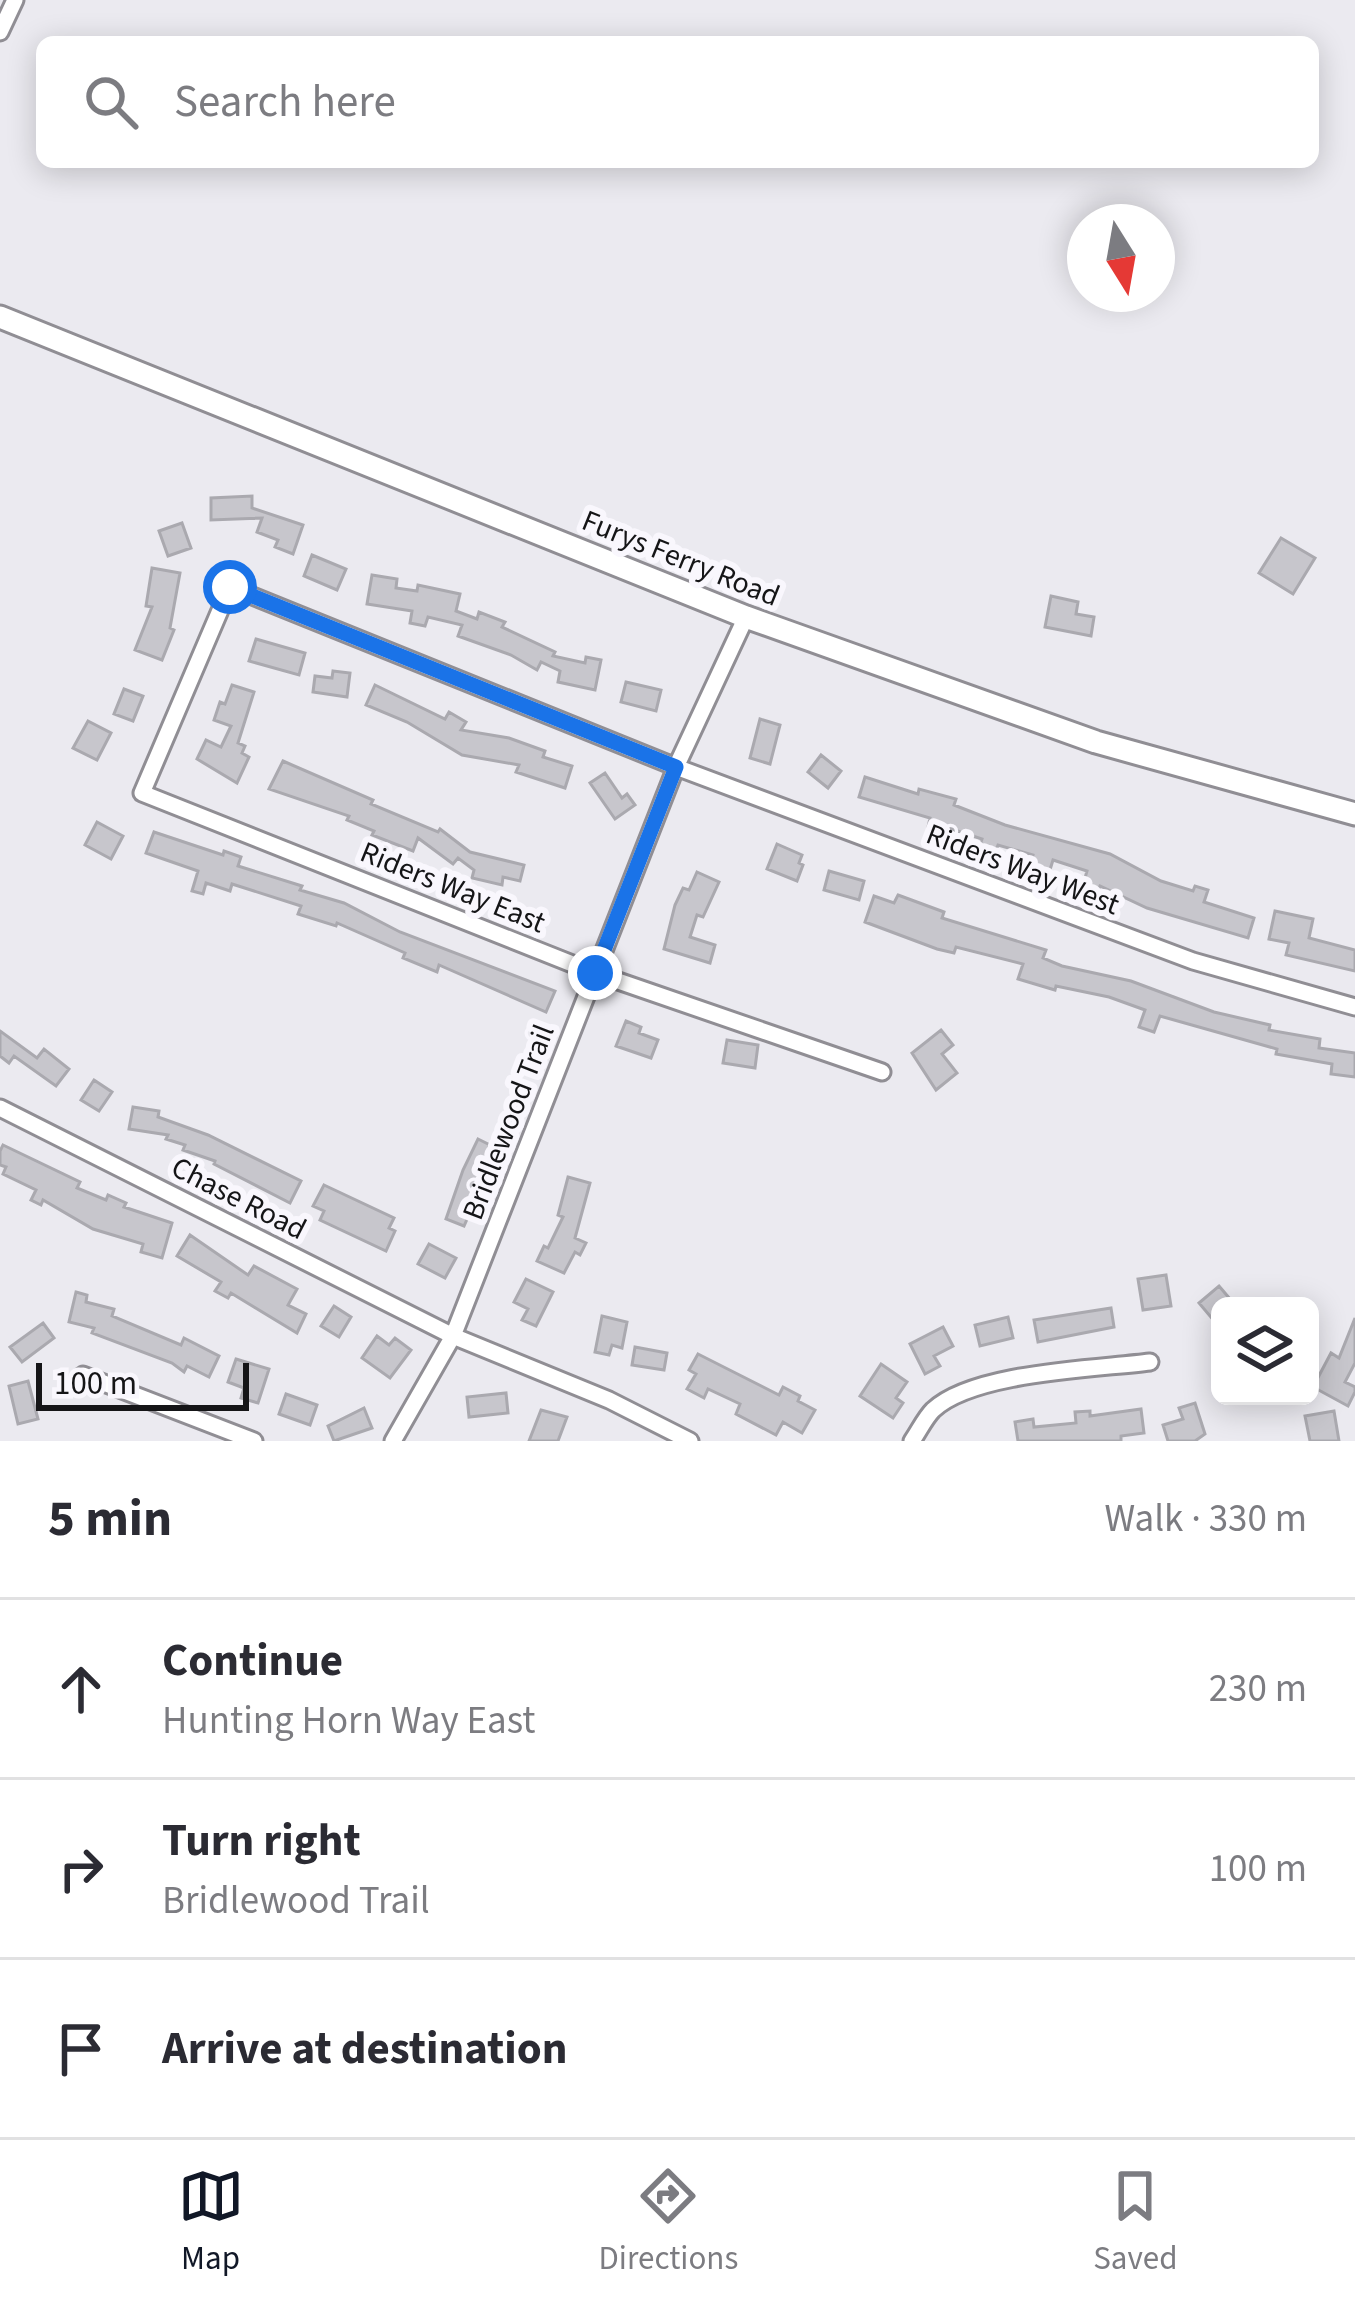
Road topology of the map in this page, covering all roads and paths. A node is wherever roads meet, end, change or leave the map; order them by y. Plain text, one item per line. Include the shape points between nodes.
1 (15, 0) edge
2 (0, 32) edge
3 (0, 317) edge
4 (746, 617) junction
5 (676, 767) junction
6 (142, 794) joint
7 (1355, 814) edge
8 (595, 973) junction
9 (1355, 1007) edge
10 (882, 1072) dead end
11 (0, 1108) edge
12 (453, 1336) junction
13 (1150, 1362) dead end
14 (83, 1376) dead end
15 (254, 1441) edge
16 (393, 1441) edge
17 (690, 1441) edge
18 (913, 1441) edge

1 - 2 street
3 - 4 main road, Furys Ferry Road
4 - 5 street, Bridlewood Trail
4 - 7 main road, Furys Ferry Road via 1096,742
5 - 6 street, Riders Way West via 230,587
5 - 8 street, Bridlewood Trail
5 - 9 street, Riders Way West via 1193,961
6 - 8 street, Riders Way East
8 - 10 street, Riders Way East
8 - 12 street, Bridlewood Trail
11 - 12 street, Chase Road
12 - 16 street, Bridlewood Trail
12 - 17 street, Chase Road
13 - 18 street via 990,1382 933,1410
14 - 15 street

